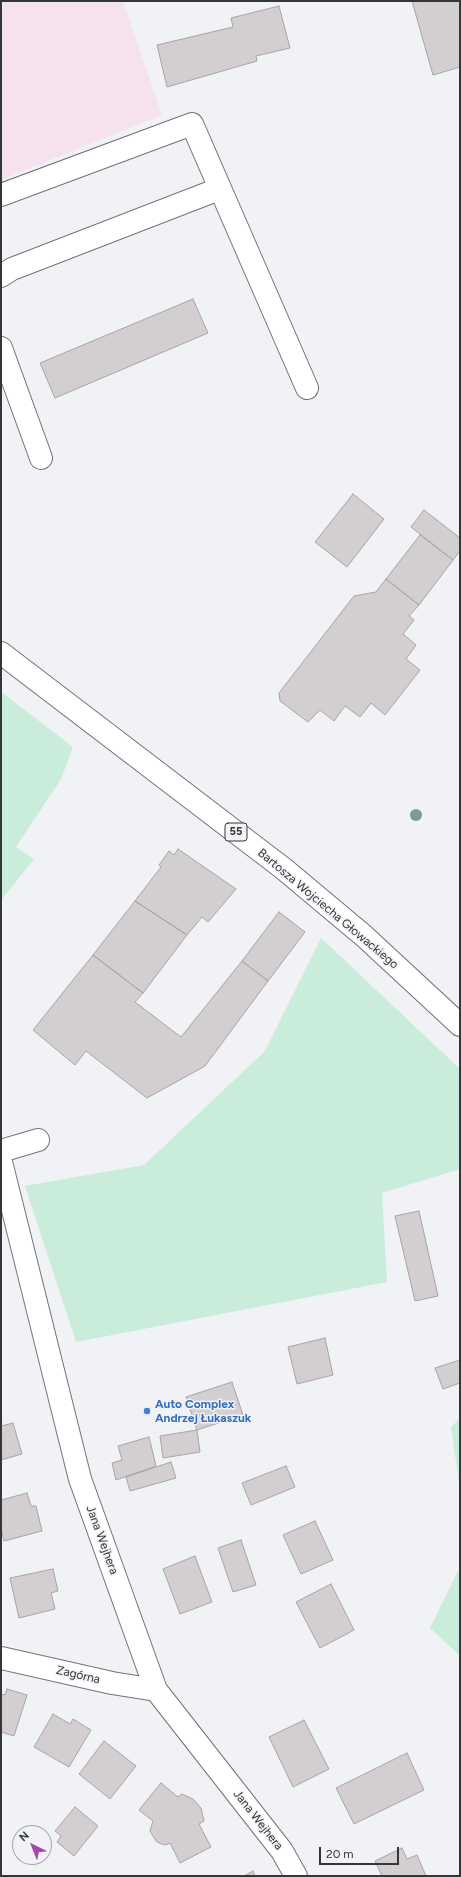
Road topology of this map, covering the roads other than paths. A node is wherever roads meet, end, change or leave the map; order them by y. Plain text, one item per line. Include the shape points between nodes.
1 (220, 189) junction
2 (1, 195) edge
3 (1, 276) edge
4 (1, 348) edge
5 (308, 388) dead end
6 (41, 458) dead end
7 (1, 653) edge
8 (460, 1025) edge
9 (38, 1140) dead end
10 (1, 1151) edge
11 (1, 1162) edge
12 (10, 1237) edge
13 (1, 1658) edge
14 (156, 1690) junction
15 (296, 1876) edge

1 - 2 street via 192,124
1 - 3 street via 12,269
1 - 5 street
4 - 6 street
7 - 8 street, Bartosza Wojciecha Głowackiego / 55 via 284,869 364,936
9 - 10 street
11 - 12 street, Jana Wejhera
12 - 14 street, Jana Wejhera via 80,1479
13 - 14 street, Zagórna via 112,1683
14 - 15 street, Jana Wejhera via 282,1851

